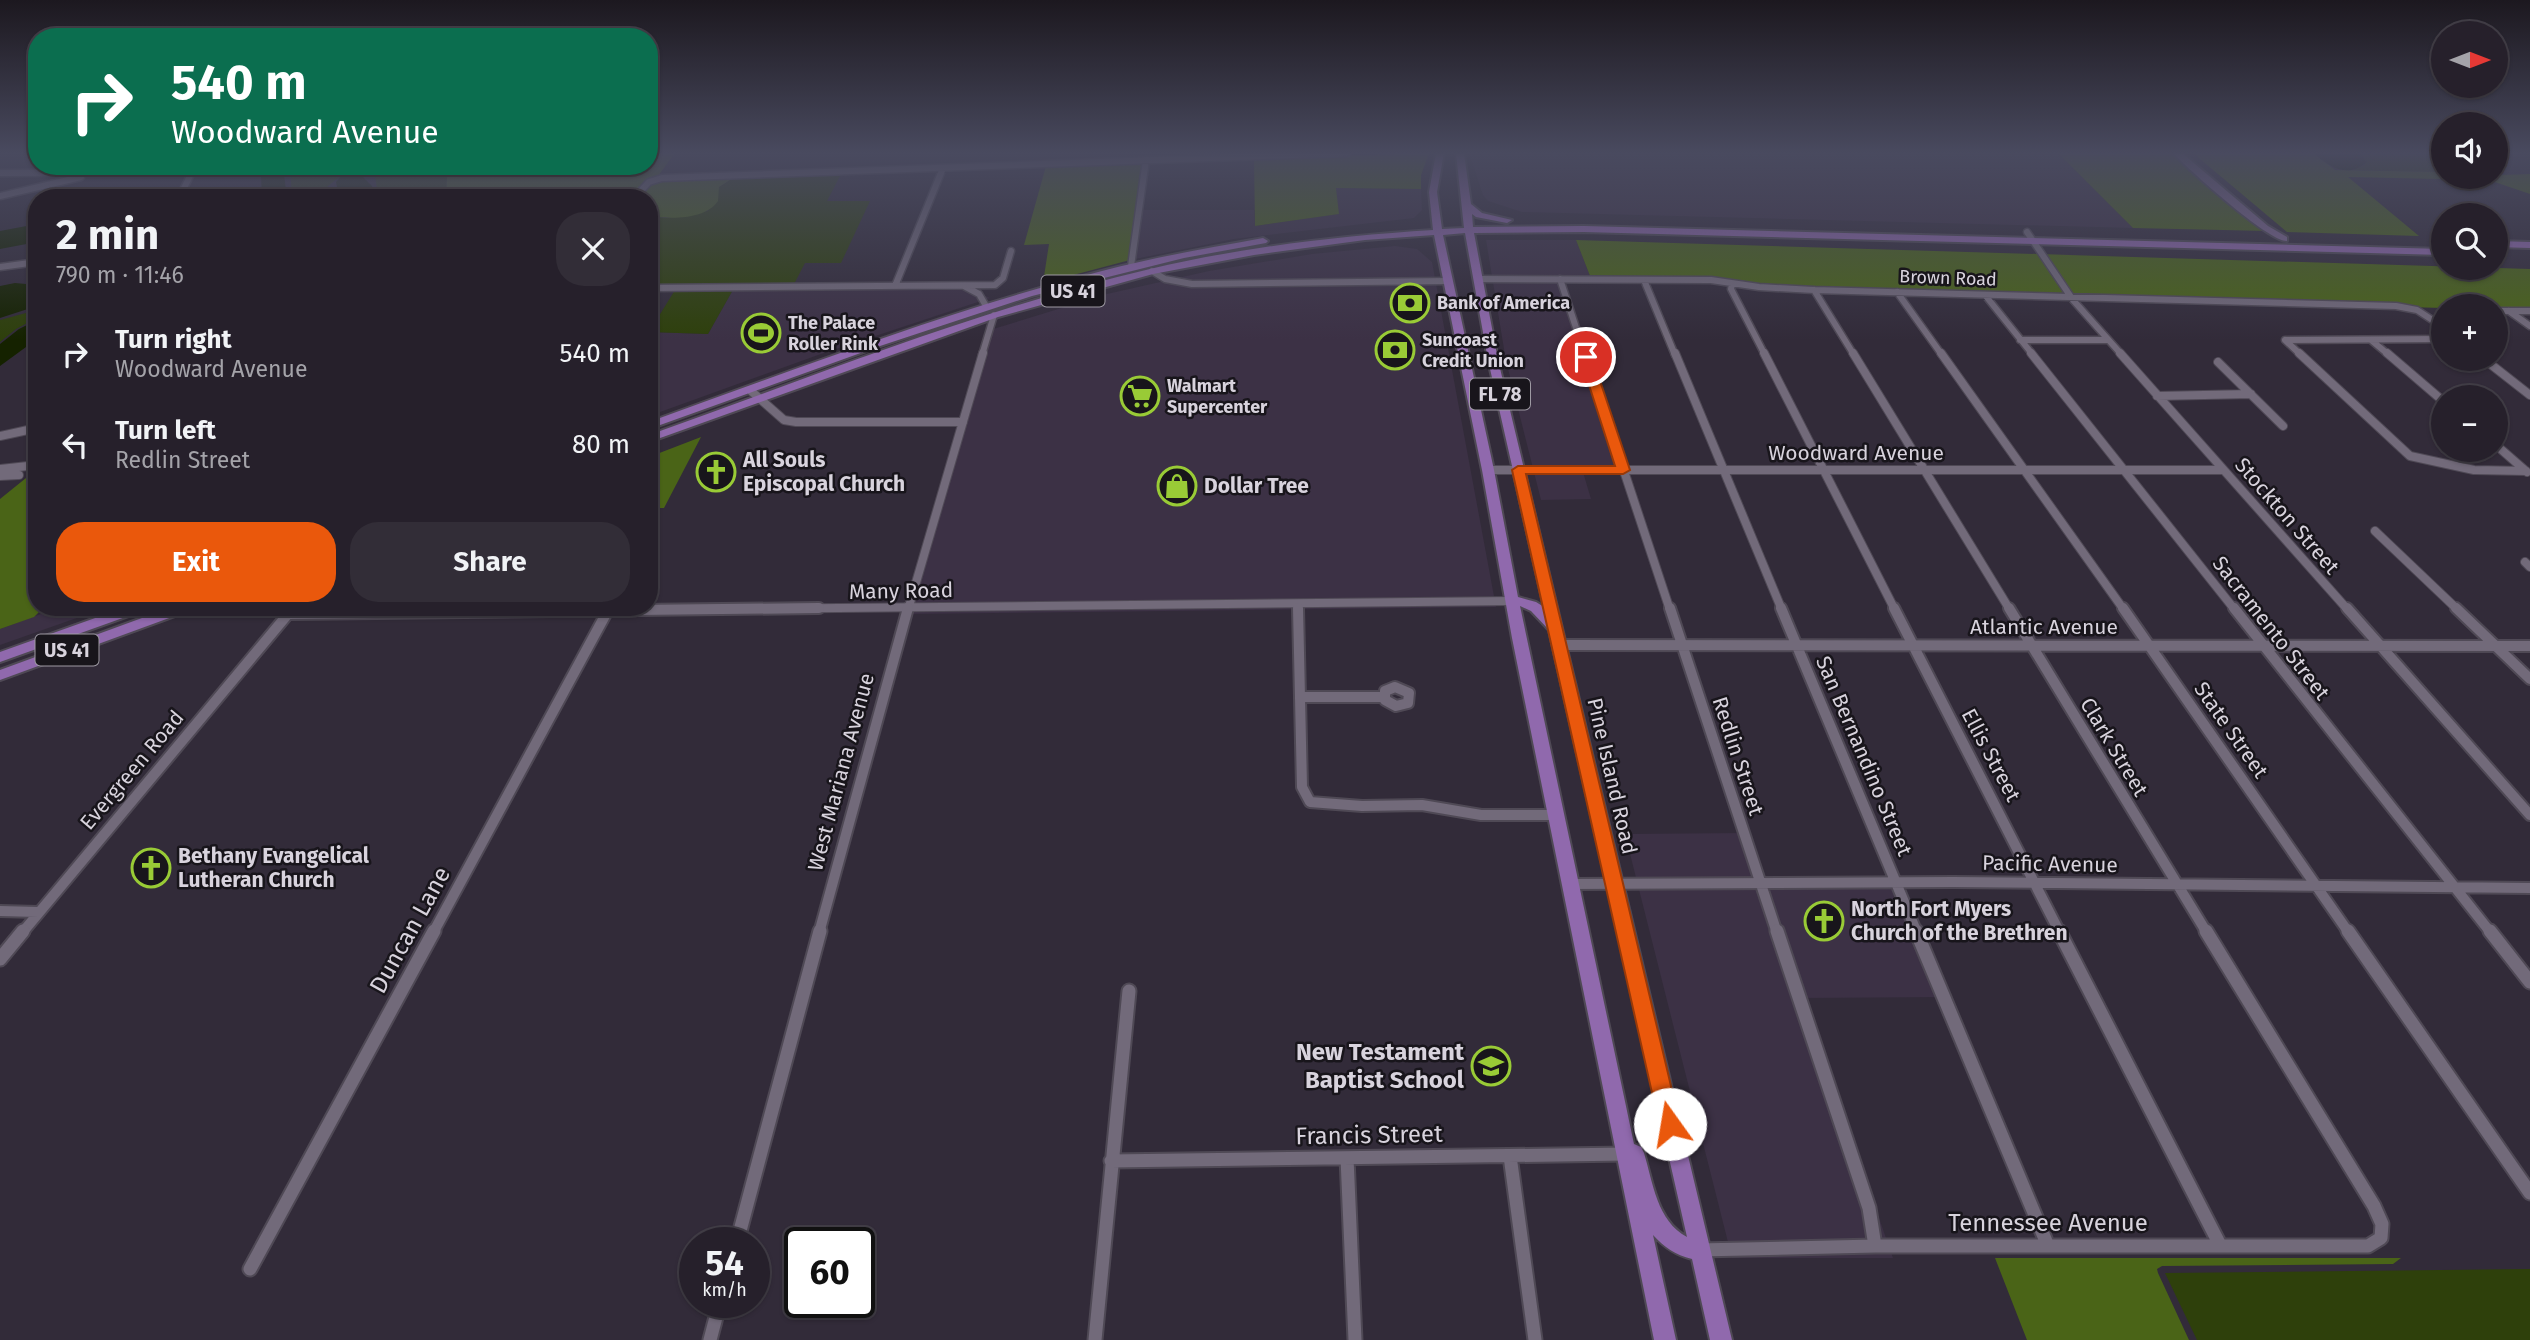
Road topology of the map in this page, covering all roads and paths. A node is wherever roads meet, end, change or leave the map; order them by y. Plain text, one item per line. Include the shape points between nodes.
1 (924, 216) edge
2 (1138, 216) edge
3 (1436, 216) edge
4 (1467, 216) edge
5 (1484, 216) edge
6 (2250, 216) edge
7 (2266, 216) edge
8 (1507, 220) junction
9 (1468, 226) junction
10 (1437, 227) junction
11 (1720, 228) junction
12 (2028, 232) junction
13 (2284, 239) junction
14 (2034, 241) junction
15 (2431, 243) edge
16 (2508, 244) edge
17 (2530, 245) edge
18 (2205, 246) junction
19 (2431, 250) edge
20 (1011, 251) dead end
21 (2431, 251) edge
22 (2508, 253) edge
23 (2530, 254) edge
24 (28, 263) edge
25 (1131, 266) junction
26 (0, 267) edge
27 (1152, 271) junction
28 (1478, 279) junction
29 (1560, 279) junction
30 (1644, 280) junction
31 (1448, 281) junction
32 (1732, 284) junction
33 (963, 285) junction
34 (895, 286) junction
35 (658, 288) edge
36 (1035, 290) junction
37 (1814, 290) junction
38 (1897, 292) junction
39 (1985, 295) junction
40 (2070, 297) junction
41 (986, 306) junction
42 (2509, 311) joint
43 (2530, 312) edge
44 (994, 315) junction
45 (2431, 319) edge
46 (2530, 326) edge
47 (948, 332) junction
48 (2431, 339) edge
49 (2020, 340) junction
50 (2371, 340) junction
51 (2108, 341) junction
52 (2218, 362) dead end
53 (2499, 371) edge
54 (750, 390) junction
55 (2431, 391) edge
56 (2251, 394) junction
57 (2530, 395) edge
58 (2157, 396) junction
59 (761, 399) junction
60 (963, 422) junction
61 (658, 423) edge
62 (2283, 426) dead end
63 (28, 430) edge
64 (0, 436) edge
65 (658, 436) edge
66 (2508, 456) edge
67 (0, 469) edge
68 (28, 469) edge
69 (28, 470) edge
70 (1488, 470) junction
71 (1518, 470) junction
72 (1623, 470) junction
73 (1724, 470) junction
74 (2223, 470) junction
75 (1824, 471) junction
76 (1924, 471) junction
77 (2024, 471) junction
78 (2125, 471) junction
79 (2528, 473) edge
80 (0, 476) edge
81 (2375, 531) dead end
82 (1513, 601) junction
83 (1298, 604) junction
84 (908, 609) junction
85 (658, 611) edge
86 (116, 616) edge
87 (135, 616) edge
88 (161, 616) edge
89 (287, 616) edge
90 (605, 616) edge
91 (134, 626) junction
92 (1556, 637) junction
93 (1681, 644) junction
94 (1797, 644) junction
95 (1912, 644) junction
96 (2029, 645) junction
97 (2149, 645) junction
98 (2262, 645) junction
99 (2379, 645) junction
100 (2497, 646) junction
101 (2530, 646) edge
102 (0, 657) edge
103 (0, 675) edge
104 (2530, 680) edge
105 (1301, 697) junction
106 (1383, 697) dead end
107 (1556, 815) junction
108 (2530, 816) edge
109 (1759, 883) junction
110 (1895, 883) junction
111 (1570, 884) junction
112 (1614, 884) junction
113 (2037, 884) junction
114 (2175, 885) junction
115 (2316, 887) junction
116 (2456, 887) junction
117 (2530, 888) edge
118 (0, 911) edge
119 (38, 912) junction
120 (0, 958) edge
121 (2530, 982) edge
122 (1129, 991) dead end
123 (1617, 1109) junction
124 (1627, 1154) junction
125 (1510, 1156) junction
126 (1347, 1158) junction
127 (1111, 1161) junction
128 (2530, 1193) edge
129 (2382, 1224) joint
130 (741, 1227) edge
131 (2220, 1245) junction
132 (1875, 1246) junction
133 (2048, 1246) junction
134 (1699, 1250) junction
135 (250, 1269) dead end
136 (716, 1318) edge
137 (710, 1340) edge
138 (1095, 1340) edge
139 (1355, 1340) edge
140 (1535, 1340) edge
141 (1665, 1340) edge
142 (1721, 1340) edge

1 - 34 street
2 - 25 street
3 - 10 main road, FL 78
4 - 9 main road, FL 78
5 - 8 main road
6 - 13 main road
7 - 13 main road
8 - 9 main road, US 41
8 - 11 main road, US 41
9 - 10 main road, US 41
9 - 11 main road, US 41
9 - 28 main road, Pine Island Road / FL 78
10 - 25 main road, US 41 via 1296,236
10 - 27 main road, US 41
10 - 31 main road, FL 78
11 - 12 main road
11 - 14 main road, US 41
12 - 13 main road
12 - 14 street, Stockton Street
13 - 15 main road
13 - 18 main road
13 - 19 main road via 2316,245
14 - 18 main road, US 41
14 - 40 street, Stockton Street
16 - 17 main road
18 - 21 main road, US 41
20 - 33 street via 1000,283
22 - 23 main road
24 - 26 street
25 - 36 main road, US 41
27 - 31 street via 1165,279 1192,284
27 - 44 main road, US 41
28 - 29 street, Brown Road
28 - 71 main road, Pine Island Road / FL 78
29 - 30 street, Brown Road
29 - 72 street, Redlin Street
30 - 32 street, Brown Road
30 - 73 street, San Bernandino Street
31 - 70 main road, FL 78
32 - 37 street, Brown Road
32 - 75 street, Ellis Street
33 - 34 street
33 - 41 street via 979,294
34 - 35 street
36 - 41 main road, US 41
36 - 44 main road via 998,307
37 - 38 street, Brown Road
37 - 76 street, Clark Street
38 - 39 street, Brown Road
38 - 77 street, State Street
39 - 40 street, Brown Road
39 - 49 street, Sacramento Street
40 - 45 street, Brown Road via 2396,306 2417,310
40 - 51 street, Stockton Street
41 - 47 main road
41 - 54 main road, US 41
42 - 43 street
42 - 46 street
44 - 47 main road, US 41
44 - 60 street, West Mariana Avenue
47 - 59 main road, US 41
48 - 50 street
49 - 51 street
49 - 78 street, Sacramento Street
50 - 55 street
50 - 79 street via 2285,340 2410,456 2474,470
51 - 58 street, Stockton Street
52 - 56 street
53 - 57 street
54 - 59 street
54 - 61 main road, US 41
56 - 58 street
56 - 62 street
58 - 74 street, Stockton Street
59 - 60 street via 784,420 796,422
59 - 65 main road, US 41
60 - 84 street, West Mariana Avenue
63 - 64 street
66 - 79 street
67 - 68 street
69 - 80 street
70 - 71 street, Woodward Avenue
70 - 82 main road, FL 78
71 - 72 street, Woodward Avenue
71 - 92 main road, Pine Island Road / FL 78
72 - 73 street, Woodward Avenue
72 - 93 street, Redlin Street
73 - 75 street, Woodward Avenue
73 - 94 street, San Bernandino Street
74 - 78 street, Woodward Avenue
74 - 99 street, Stockton Street
75 - 76 street, Woodward Avenue
75 - 95 street, Ellis Street
76 - 77 street, Woodward Avenue
76 - 96 street, Clark Street
77 - 78 street, Woodward Avenue
77 - 97 street, State Street
78 - 98 street, Sacramento Street
81 - 100 street
82 - 83 street, Many Road
82 - 92 main road via 1536,606
82 - 107 main road, FL 78
83 - 84 street, Many Road
83 - 105 street
84 - 85 street, Many Road
84 - 130 street, West Mariana Avenue
86 - 102 main road, US 41
87 - 91 main road
88 - 91 main road, US 41
89 - 119 street, Evergreen Road
90 - 135 street, Duncan Lane
91 - 103 main road, US 41
92 - 93 street, Atlantic Avenue
92 - 112 main road, Pine Island Road / FL 78
93 - 94 street, Atlantic Avenue
93 - 109 street, Redlin Street
94 - 95 street, Atlantic Avenue
94 - 110 street, San Bernandino Street
95 - 96 street, Atlantic Avenue
95 - 113 street, Ellis Street
96 - 97 street, Atlantic Avenue
96 - 114 street, Clark Street
97 - 98 street, Atlantic Avenue
97 - 115 street, State Street
98 - 99 street, Atlantic Avenue
98 - 116 street, Sacramento Street
99 - 100 street, Atlantic Avenue
99 - 108 street, Stockton Street
100 - 101 street, Atlantic Avenue
100 - 104 street
105 - 106 street
105 - 107 street via 1301,787 1310,802 1422,805 1481,816
107 - 111 main road, FL 78
109 - 110 street, Pacific Avenue
109 - 112 street, Pacific Avenue
109 - 132 street, Redlin Street via 1869,1208
110 - 113 street, Pacific Avenue
110 - 133 street, San Bernandino Street
111 - 112 street, Pacific Avenue
111 - 123 main road, FL 78
112 - 134 main road, Pine Island Road / FL 78
113 - 114 street, Pacific Avenue
113 - 131 street, Ellis Street
114 - 115 street, Pacific Avenue
114 - 129 street, Clark Street
115 - 116 street, Pacific Avenue
115 - 128 street, State Street
116 - 117 street, Pacific Avenue
116 - 121 street, Sacramento Street
118 - 119 street
119 - 120 street, Evergreen Road
122 - 127 street
123 - 124 main road, FL 78
123 - 134 main road via 1661,1232 1681,1246
124 - 125 street, Francis Street
124 - 141 main road, FL 78
125 - 126 street, Francis Street
125 - 140 street
126 - 127 street, Francis Street
126 - 139 street
127 - 138 street
129 - 131 street, Tennessee Avenue via 2381,1238 2368,1246
131 - 133 street, Tennessee Avenue
132 - 133 street, Tennessee Avenue
132 - 134 street, Tennessee Avenue
134 - 142 main road, Pine Island Road / FL 78
136 - 137 street

